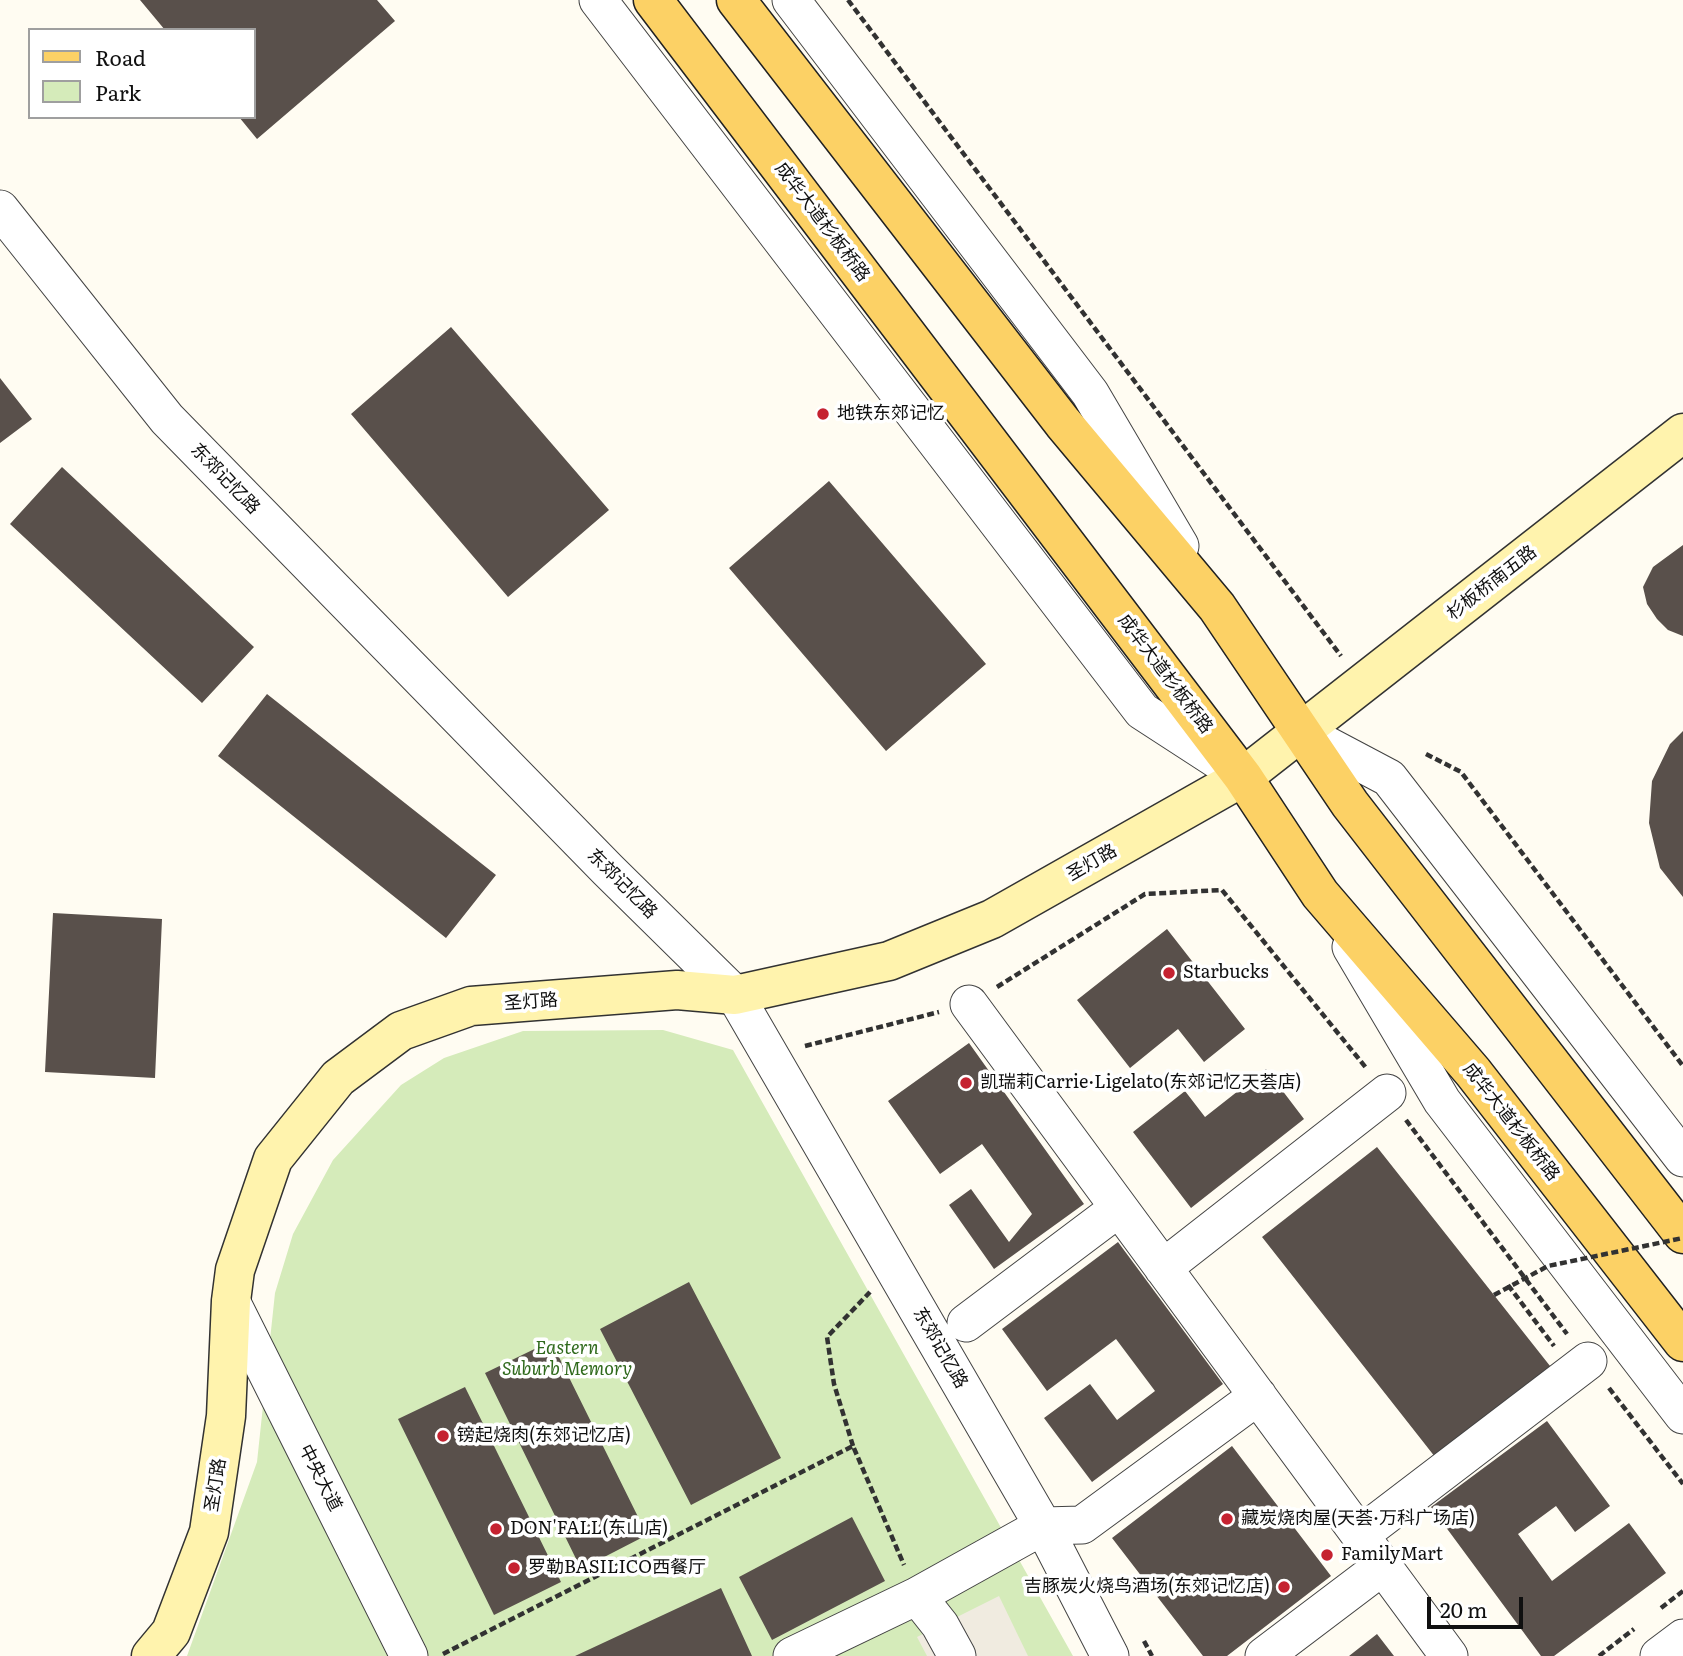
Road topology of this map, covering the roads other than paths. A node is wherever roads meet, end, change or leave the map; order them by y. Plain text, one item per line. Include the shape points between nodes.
1 (598, 0) edge
2 (653, 0) edge
3 (736, 0) edge
4 (791, 0) edge
5 (0, 209) edge
6 (1683, 433) edge
7 (1217, 607) junction
8 (1302, 732) junction
9 (1243, 776) junction
10 (1320, 894) junction
11 (735, 995) junction
12 (970, 1004) road end
13 (1387, 1093) road end
14 (1683, 1158) edge
15 (1119, 1209) junction
16 (1683, 1236) edge
17 (1163, 1268) junction
18 (231, 1301) junction
19 (966, 1323) dead end
20 (1683, 1342) edge
21 (1574, 1358) road end
22 (1258, 1396) junction
23 (1683, 1415) edge
24 (1043, 1526) junction
25 (1360, 1535) junction
26 (1383, 1566) junction
27 (917, 1595) junction
28 (1683, 1638) edge
29 (168, 1648) edge
30 (410, 1656) edge
31 (792, 1656) edge
32 (957, 1656) edge
33 (1110, 1656) edge
34 (1264, 1656) edge
35 (1449, 1656) edge
36 (1659, 1656) edge

1 - 9 street via 1142,711
2 - 9 main road, 成华大道杉板桥路
3 - 7 main road via 1063,423
4 - 7 street via 1090,393
5 - 11 street, 东郊记忆路 via 167,419
6 - 8 street, 杉板桥南五路
7 - 8 main road
8 - 9 street, 圣灯路
8 - 14 street via 1389,778
8 - 16 main road via 1350,804
9 - 10 main road, 成华大道杉板桥路
9 - 11 street, 圣灯路 via 992,919 889,961
10 - 20 main road, 成华大道杉板桥路 via 1473,1072
10 - 23 street via 1442,1101
11 - 18 street, 圣灯路 via 677,990 471,1006 401,1031 338,1078 273,1159 235,1270
11 - 24 street, 东郊记忆路
12 - 15 street
13 - 17 street
15 - 17 street
15 - 19 street
17 - 22 street
18 - 29 street, 圣灯路 via 226,1416 209,1532
18 - 30 street, 中央大道
21 - 25 street
22 - 24 street via 1082,1525
22 - 25 street
24 - 27 street
24 - 33 street, 东郊记忆路
25 - 26 street
26 - 34 street
26 - 35 street
27 - 31 street
27 - 32 street
28 - 36 street

